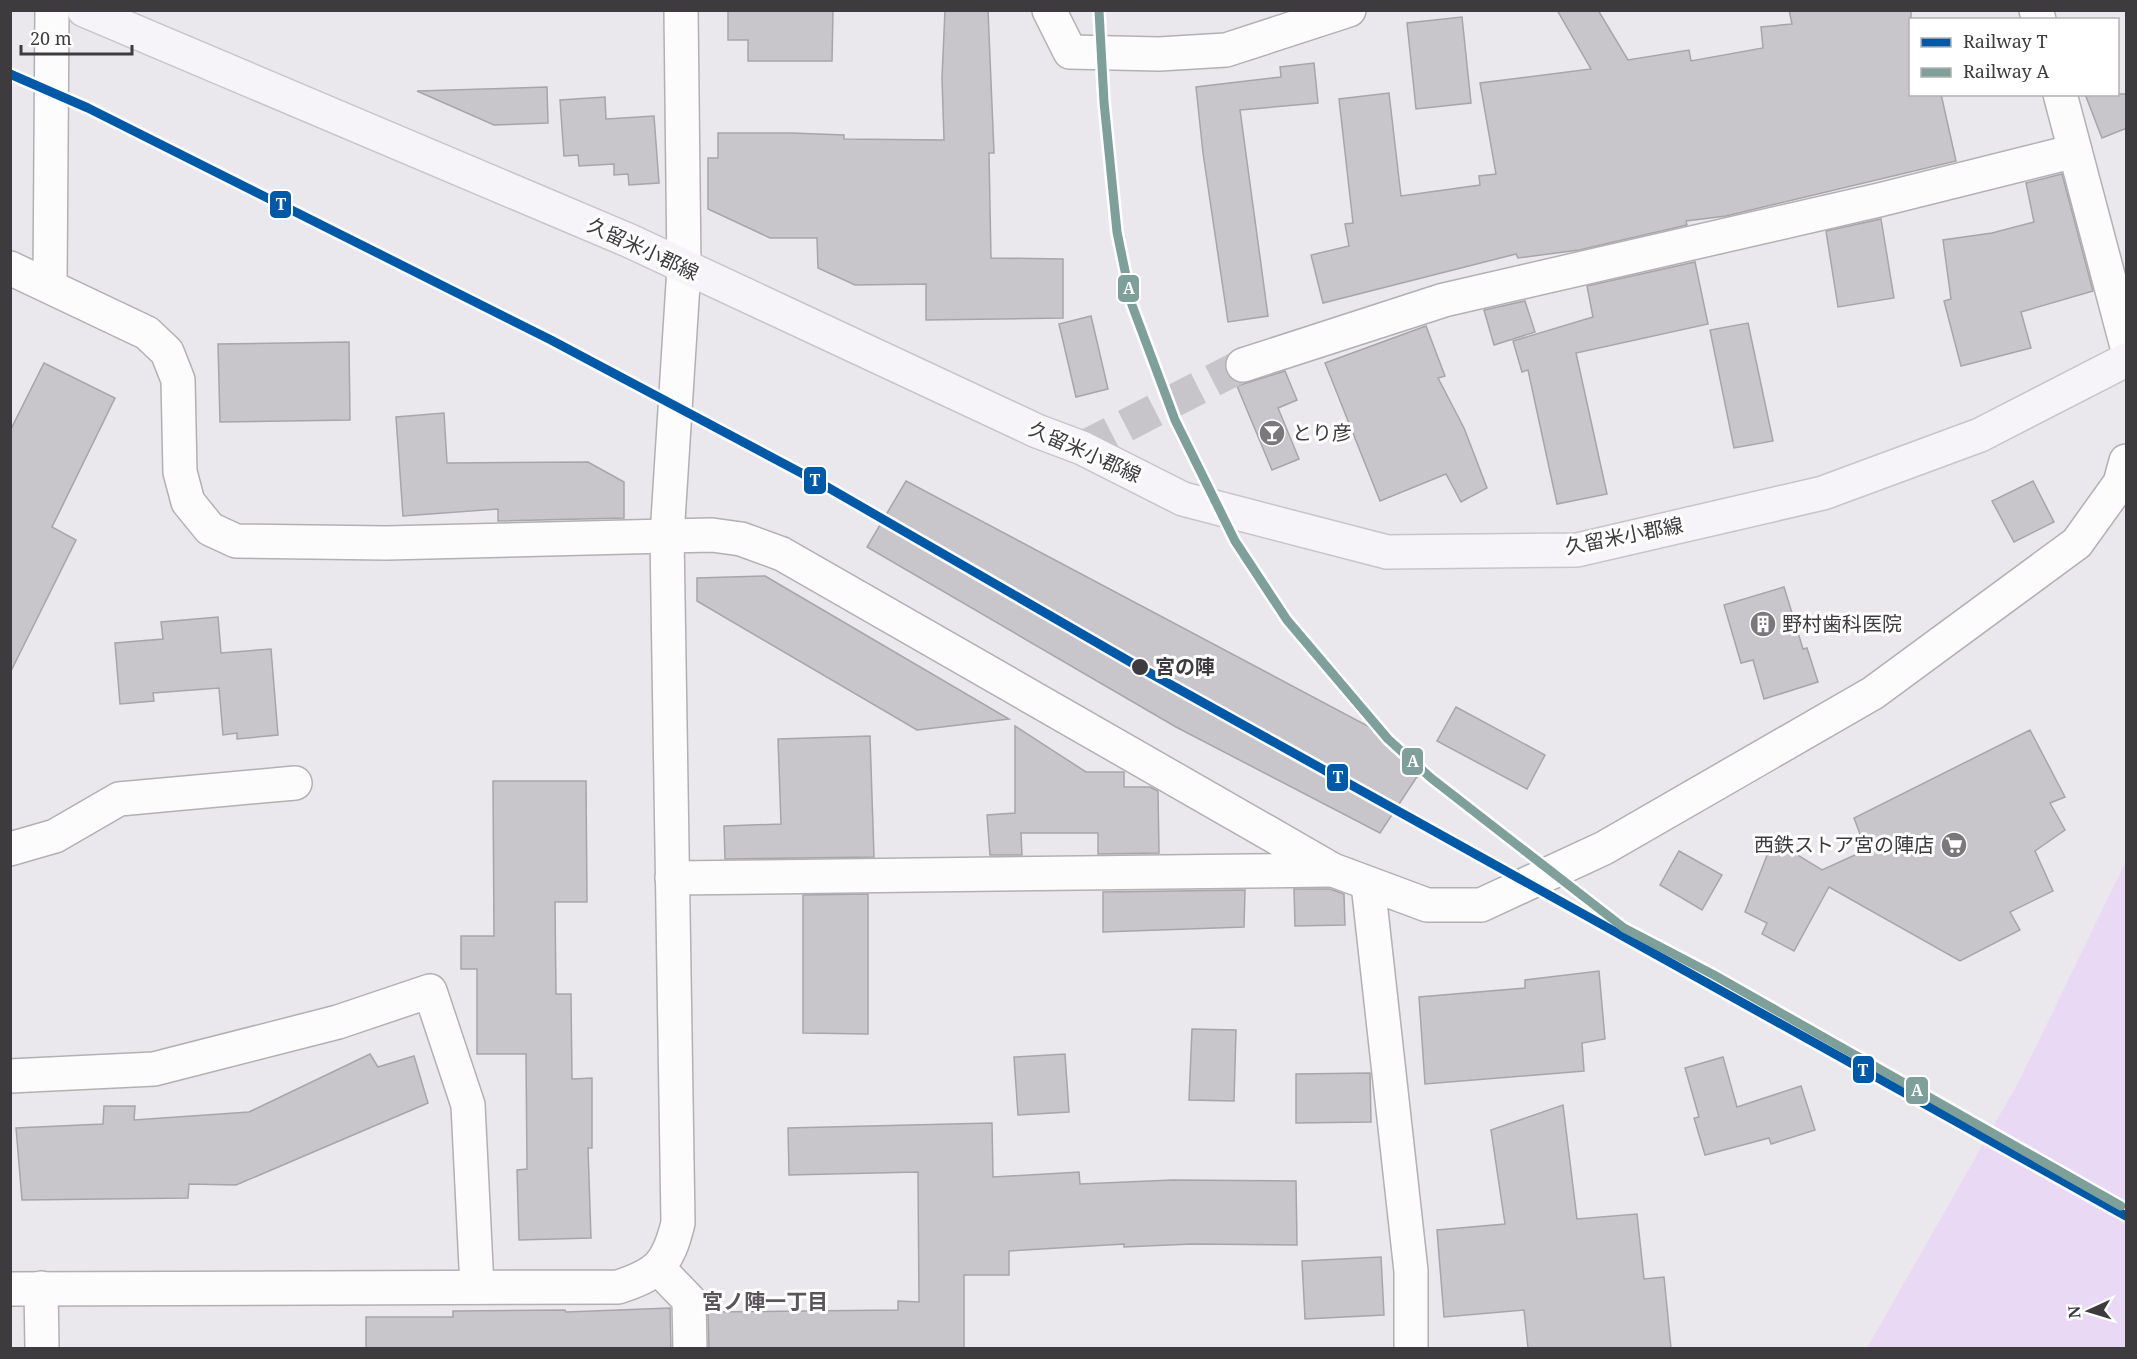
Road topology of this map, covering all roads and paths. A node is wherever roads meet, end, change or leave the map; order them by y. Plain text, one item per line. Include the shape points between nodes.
1 (52, 10) edge
2 (84, 10) edge
3 (681, 10) edge
4 (1049, 10) edge
5 (1349, 10) edge
6 (2061, 96) edge
7 (2075, 151) junction
8 (10, 268) edge
9 (684, 268) junction
10 (50, 284) junction
11 (2126, 343) edge
12 (1243, 365) tunnel mouth
13 (2127, 460) edge
14 (667, 536) junction
15 (295, 783) dead end
16 (10, 849) edge
17 (1332, 870) junction
18 (672, 878) junction
19 (1368, 884) junction
20 (10, 1076) edge
21 (659, 1269) junction
22 (477, 1287) junction
23 (26, 1288) edge
24 (42, 1348) edge
25 (690, 1348) edge
26 (1411, 1348) edge

1 - 10 street
2 - 9 main road, 久留米小郡線 via 630,241
3 - 9 street
4 - 5 street via 1070,52 1159,54 1226,50
6 - 7 street
7 - 11 street
7 - 12 street via 1444,300
8 - 10 street
9 - 11 main road, 久留米小郡線 via 1036,431 1082,448 1183,499 1387,552 1577,550 1823,492 1980,435
9 - 14 street
10 - 14 street via 147,333 167,352 178,380 180,472 188,502 210,529 236,541 387,543
13 - 19 street via 2120,483 2077,543 1873,693 1604,848 1481,905 1427,905
14 - 17 street via 741,539 782,554
14 - 18 street
15 - 16 street via 119,799 55,836
17 - 18 street
17 - 19 street
18 - 21 street via 678,1223 672,1248
19 - 26 street via 1411,1271
20 - 22 street via 154,1069 338,1022 430,991 468,1105
21 - 22 street via 618,1287
21 - 25 street via 689,1300
22 - 23 street
23 - 24 street

